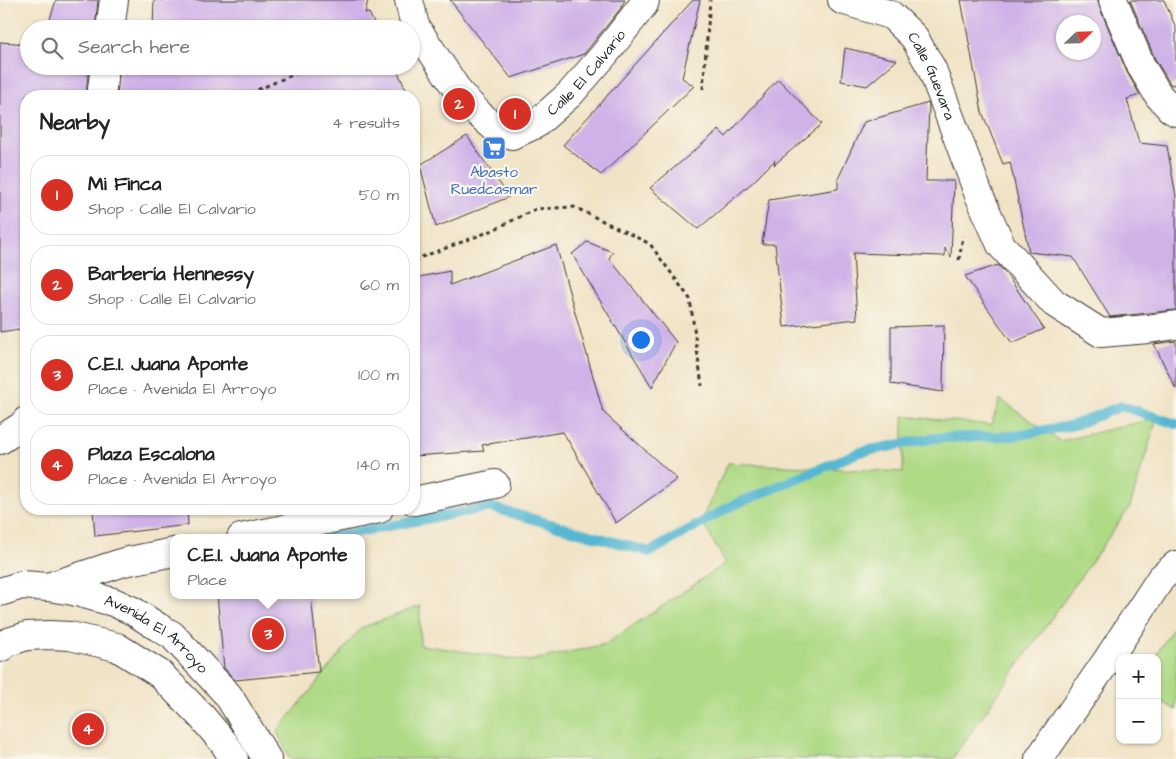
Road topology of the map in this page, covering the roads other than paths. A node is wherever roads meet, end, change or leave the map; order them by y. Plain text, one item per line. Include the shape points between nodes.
1 (114, 0) edge
2 (409, 0) edge
3 (646, 0) edge
4 (842, 0) edge
5 (1112, 0) edge
6 (111, 20) edge
7 (414, 20) edge
8 (420, 34) edge
9 (104, 75) edge
10 (102, 90) edge
11 (1176, 112) edge
12 (1176, 325) edge
13 (20, 427) edge
14 (0, 440) edge
15 (495, 484) dead end
16 (420, 500) edge
17 (350, 515) edge
18 (260, 534) edge
19 (170, 553) edge
20 (1176, 565) edge
21 (48, 587) junction
22 (0, 592) edge
23 (0, 648) edge
24 (234, 759) edge
25 (267, 759) edge
26 (1039, 759) edge

1 - 6 street
2 - 7 street, Calle El Calvario
3 - 8 street, Calle El Calvario via 570,94 536,124 512,135 495,128 460,94
4 - 12 street, Calle Guevara via 890,15 914,36 932,69 1001,246 1054,303 1101,333
5 - 11 street via 1158,96
9 - 10 street
13 - 14 street
15 - 16 street
17 - 18 street
19 - 21 street via 124,562
20 - 26 street via 1161,578
21 - 22 street, Avenida El Arroyo via 22,585
21 - 25 street, Avenida El Arroyo via 113,602 172,635 228,695
23 - 24 street, Avenida El Arroyo via 27,636 49,634 117,647 160,674 202,717

